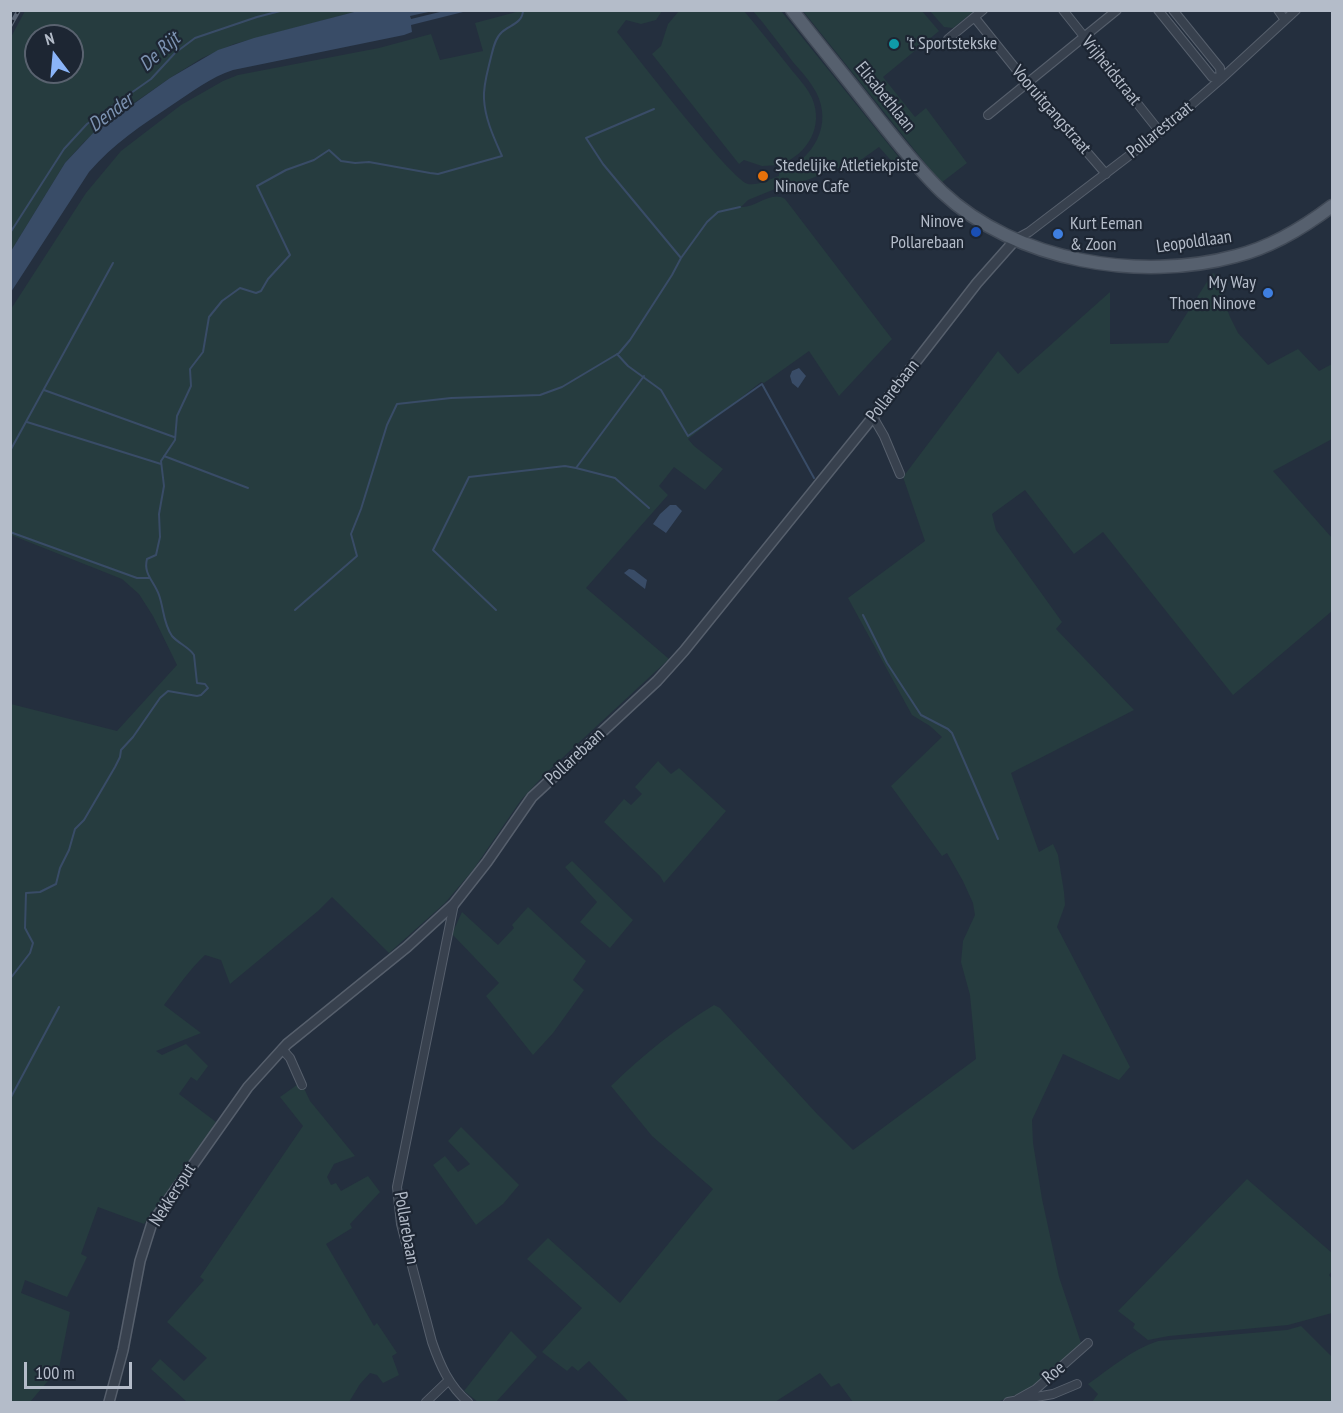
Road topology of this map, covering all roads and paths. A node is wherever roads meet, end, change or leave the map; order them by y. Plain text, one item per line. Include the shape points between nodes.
1 (792, 10) edge
2 (983, 10) edge
3 (1063, 10) edge
4 (1117, 10) edge
5 (1158, 10) edge
6 (1173, 10) edge
7 (1278, 10) edge
8 (1296, 10) edge
9 (975, 18) junction
10 (1285, 20) junction
11 (1084, 37) junction
12 (948, 39) dead end
13 (1221, 79) junction
14 (1028, 84) junction
15 (988, 115) dead end
16 (1160, 132) junction
17 (1106, 174) junction
18 (1332, 206) edge
19 (1016, 239) junction
20 (873, 417) junction
21 (900, 474) dead end
22 (454, 904) junction
23 (282, 1049) junction
24 (302, 1085) dead end
25 (1088, 1343) dead end
26 (449, 1380) junction
27 (1077, 1384) dead end
28 (1019, 1401) edge
29 (109, 1402) edge
30 (426, 1402) edge
31 (468, 1402) edge
32 (1008, 1402) edge

1 - 19 main road, Elisabethlaan via 943,193 972,215
2 - 9 street
3 - 11 street, Vrijheidstraat
4 - 11 street
5 - 13 street via 1212,77
6 - 13 street via 1220,68
7 - 10 street
8 - 10 street, Pollarestraat
9 - 12 street
9 - 14 street, Vooruitgangstraat
10 - 13 street, Pollarestraat
11 - 14 street
11 - 16 street, Vrijheidstraat
13 - 16 street, Pollarestraat
14 - 15 street
14 - 17 street, Vooruitgangstraat
16 - 17 street, Pollarestraat
17 - 19 street, Pollarestraat
18 - 19 main road, Leopoldlaan via 1307,225 1272,243 1237,256 1201,263 1140,267 1084,262
19 - 20 street, Pollarebaan
20 - 21 street
20 - 22 street, Pollarebaan via 679,657 527,804
22 - 23 street, Nekkersput
22 - 26 street, Pollarebaan via 397,1187 401,1224 418,1290 435,1350
23 - 24 street
23 - 29 street, Nekkersput via 248,1087 152,1223
25 - 28 street, Roe
26 - 30 street
26 - 31 street
27 - 28 street, Roe
28 - 32 street, Roe

